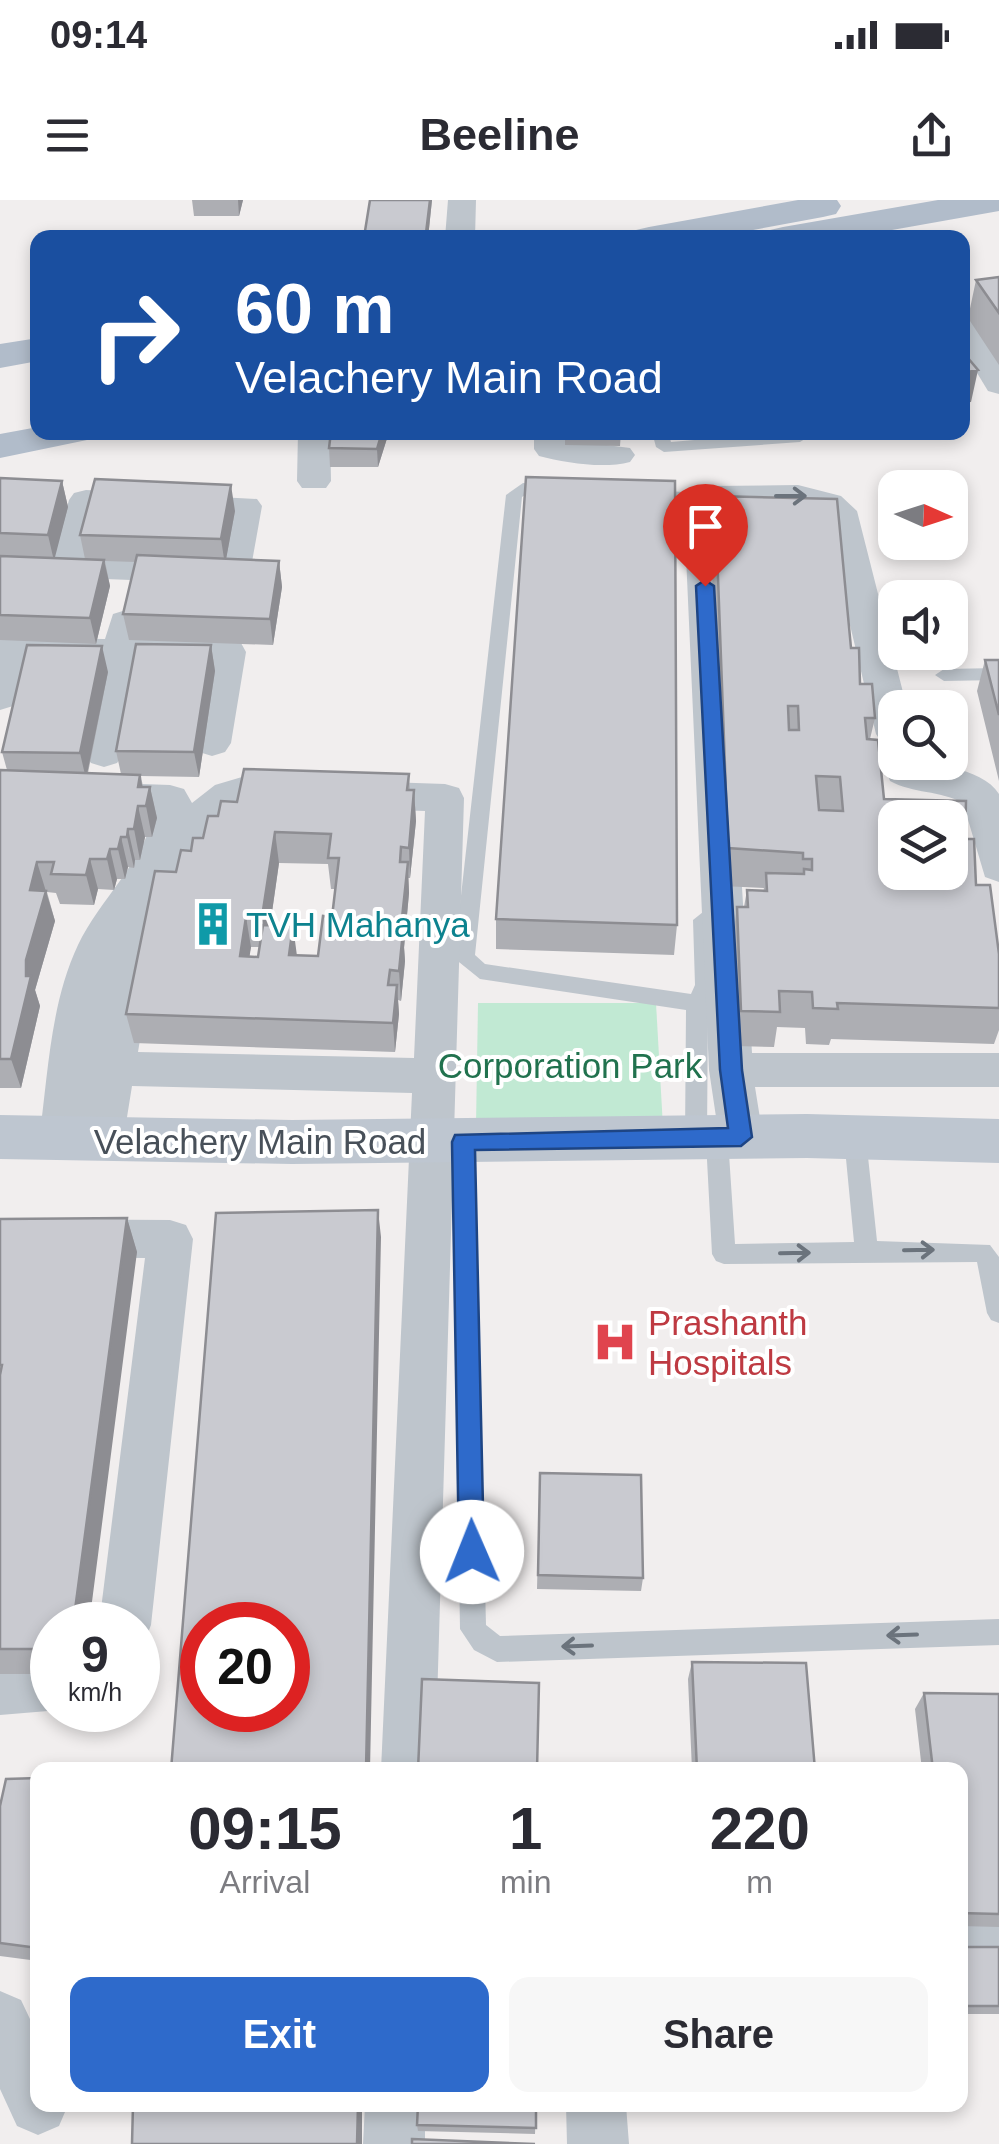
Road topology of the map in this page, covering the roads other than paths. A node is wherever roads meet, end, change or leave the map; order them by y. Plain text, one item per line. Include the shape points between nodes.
1 (462, 200) edge
2 (998, 200) edge
3 (838, 202) edge
4 (780, 217) edge
5 (999, 223) edge
6 (460, 230) edge
7 (699, 230) edge
8 (965, 230) edge
9 (970, 312) edge
10 (30, 350) edge
11 (0, 356) edge
12 (30, 371) edge
13 (0, 376) edge
14 (999, 384) edge
15 (30, 410) edge
16 (0, 416) edge
17 (31, 440) edge
18 (314, 440) edge
19 (550, 440) edge
20 (662, 440) edge
21 (755, 440) edge
22 (0, 446) edge
23 (618, 455) dead end
24 (314, 481) dead end
25 (582, 491) edge
26 (622, 493) edge
27 (134, 570) junction
28 (6, 650) edge
29 (120, 651) junction
30 (944, 674) dead end
31 (999, 674) edge
32 (884, 690) edge
33 (0, 697) edge
34 (212, 743) dead end
35 (104, 754) dead end
36 (919, 780) edge
37 (0, 793) edge
38 (999, 867) edge
39 (696, 1003) junction
40 (113, 1068) junction
41 (731, 1070) junction
42 (999, 1070) edge
43 (432, 1076) junction
44 (0, 1137) edge
45 (854, 1138) junction
46 (718, 1139) junction
47 (81, 1141) junction
48 (448, 1141) junction
49 (999, 1141) edge
50 (0, 1238) edge
51 (866, 1252) junction
52 (999, 1313) edge
53 (128, 1602) edge
54 (999, 1632) edge
55 (30, 1687) edge
56 (0, 1688) edge
57 (409, 1762) edge
58 (968, 1940) edge
59 (999, 1942) edge
60 (0, 2021) edge
61 (30, 2087) edge
62 (40, 2112) edge
63 (396, 2112) edge
64 (596, 2112) edge
65 (48, 2144) edge
66 (394, 2144) edge
67 (598, 2144) edge

1 - 6 street
2 - 4 main road
3 - 4 main road
4 - 7 main road
5 - 8 main road
9 - 14 street
10 - 11 main road
12 - 13 main road
15 - 16 main road
17 - 22 main road
18 - 24 street
19 - 23 street via 551,449
20 - 21 lane via 664,446
25 - 39 lane via 523,488 514,495 464,958 480,971
26 - 39 lane via 682,496 692,504 704,986
27 - 27 street via 50,568 86,500 245,506 232,573
27 - 29 street
28 - 29 street
28 - 33 street
29 - 34 street via 228,652
29 - 35 street
30 - 31 lane
41 -> 32 street via 704,500 812,496 840,511
36 - 38 street via 953,782 980,795
37 - 47 street via 170,799 174,808 148,870 84,979
39 - 46 lane
40 - 43 street
40 - 43 street via 134,948 186,828 242,792 400,794 439,796 446,803
40 - 47 street
41 - 42 street
41 - 46 street
43 - 48 street
44 - 47 main road, Velachery Main Road
45 - 46 main road, Velachery Main Road
45 - 49 main road, Velachery Main Road
45 - 51 lane
46 - 48 main road, Velachery Main Road
46 -> 51 lane via 724,1254
47 - 48 main road, Velachery Main Road
54 -> 48 lane via 497,1649 483,1641 473,1629
48 - 57 street
50 - 53 street via 170,1239
51 -> 52 lane via 982,1252
55 - 56 street
58 - 59 street
60 - 61 street
62 - 65 street
63 - 66 street
64 - 67 street

